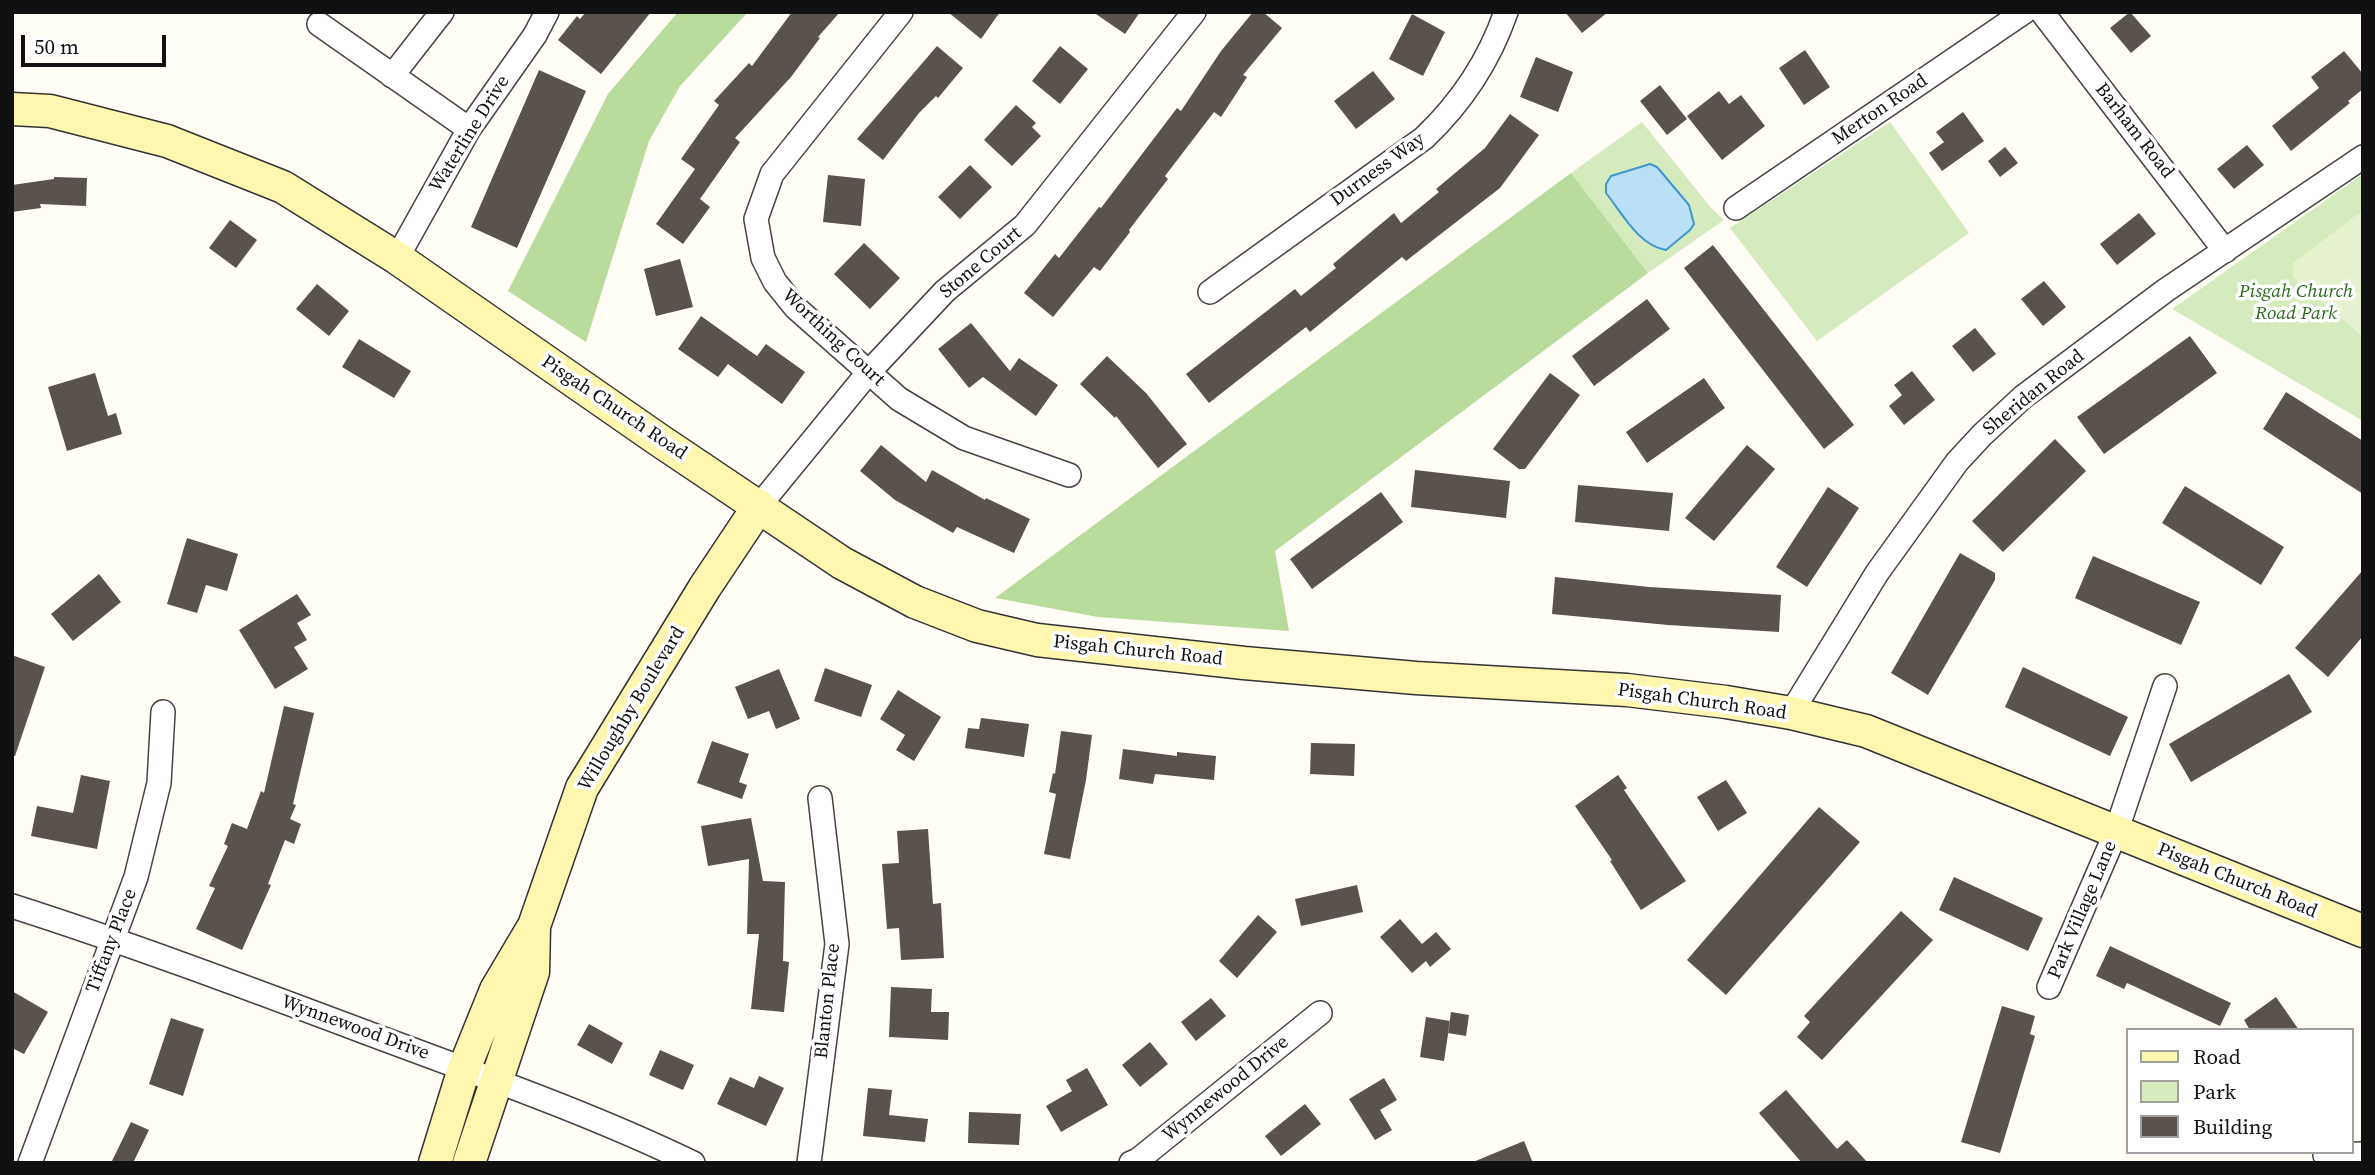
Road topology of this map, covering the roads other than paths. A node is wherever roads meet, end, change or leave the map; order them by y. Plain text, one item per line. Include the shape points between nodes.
1 (442, 12) edge
2 (547, 12) edge
3 (901, 12) edge
4 (1194, 12) edge
5 (1506, 12) edge
6 (2024, 12) edge
7 (2042, 12) edge
8 (319, 24) dead end
9 (392, 76) junction
10 (12, 109) edge
11 (469, 129) junction
12 (2363, 157) edge
13 (1736, 208) dead end
14 (2225, 251) junction
15 (397, 258) junction
16 (1210, 292) dead end
17 (868, 373) junction
18 (1069, 475) dead end
19 (759, 506) junction
20 (2165, 686) dead end
21 (163, 712) dead end
22 (1791, 713) junction
23 (820, 798) dead end
24 (2116, 832) junction
25 (12, 906) edge
26 (534, 926) junction
27 (2363, 931) edge
28 (114, 938) junction
29 (2049, 987) dead end
30 (1320, 1013) dead end
31 (464, 1069) junction
32 (496, 1082) junction
33 (2363, 1154) edge
34 (2325, 1155) dead end
35 (30, 1163) edge
36 (435, 1163) edge
37 (469, 1163) edge
38 (693, 1163) edge
39 (809, 1163) edge
40 (1132, 1163) edge

1 - 9 street
2 - 11 street, Waterline Drive
3 - 17 street, Worthing Court via 772,174 756,219 763,258 775,282 796,308
4 - 17 street, Stone Court via 1026,225 945,291
5 - 16 street, Durness Way via 1490,52 1450,113 1424,138
6 - 13 street, Merton Road
7 - 14 street, Barham Road
8 - 9 street
9 - 11 street
10 - 15 main road, Pisgah Church Road via 50,111 167,141 283,187
11 - 15 street, Waterline Drive
12 - 14 street, Sheridan Road
14 - 22 street, Sheridan Road via 2023,397 1982,435 1957,462 1877,573
15 - 19 main road, Pisgah Church Road
17 - 18 street, Worthing Court via 900,399 964,438
17 - 19 street, Stone Court
19 - 22 main road, Pisgah Church Road via 842,563 915,602 977,626 1037,640 1416,678 1627,690
19 - 26 main road, Willoughby Boulevard via 582,788
20 - 24 street, Park Village Lane
21 - 28 street, Tiffany Place via 159,783 136,877
22 - 24 main road, Pisgah Church Road via 1866,731
23 - 39 street, Blanton Place via 837,944
24 - 27 main road, Pisgah Church Road
24 - 29 street, Park Village Lane
25 - 28 street, Wynnewood Drive
26 - 31 main road, Willoughby Boulevard via 496,990
26 - 32 main road, Willoughby Boulevard via 533,972
28 - 31 street, Wynnewood Drive
28 - 35 street, Tiffany Place
30 - 40 street, Wynnewood Drive
31 - 32 street, Wynnewood Drive
31 - 36 main road, Willoughby Boulevard
32 - 37 main road, Willoughby Boulevard
32 - 38 street, Wynnewood Drive via 623,1129
33 - 34 street

